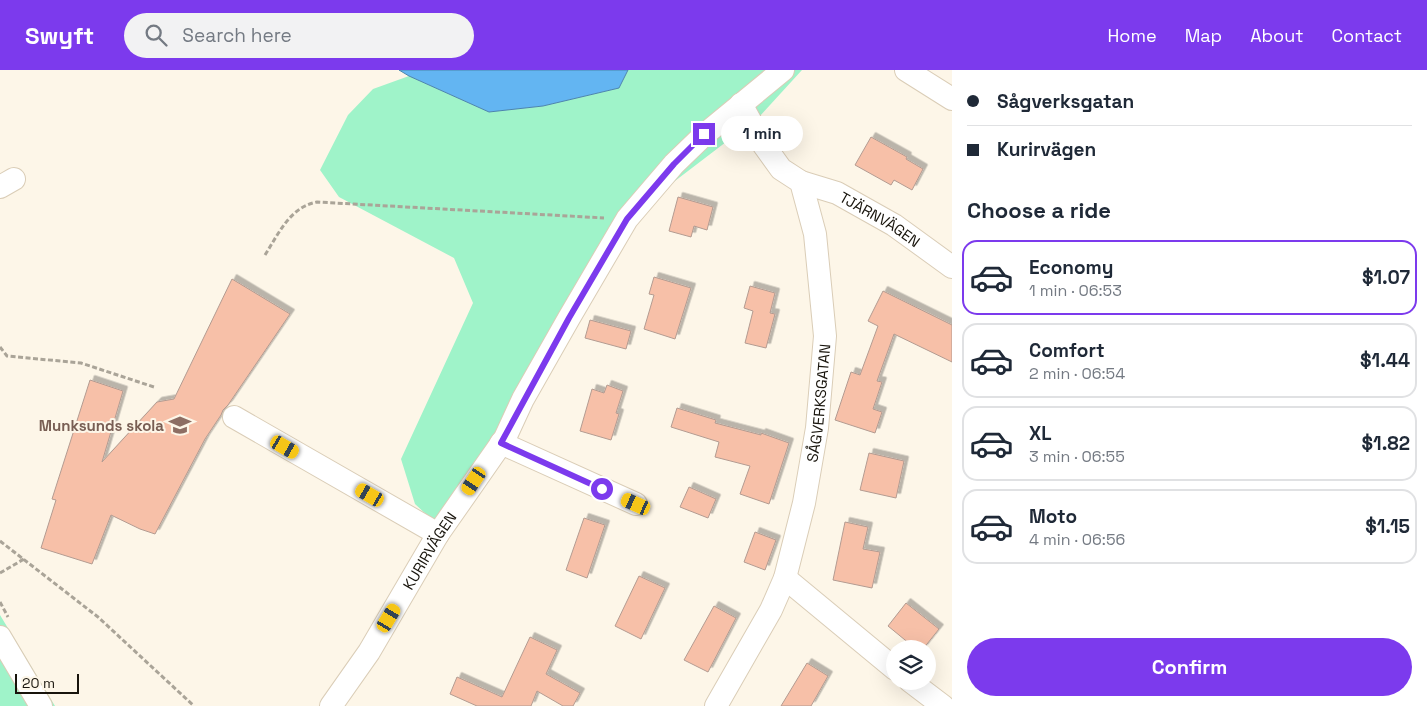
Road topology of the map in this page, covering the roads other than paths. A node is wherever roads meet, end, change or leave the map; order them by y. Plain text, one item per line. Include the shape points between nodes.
1 (783, 70) edge
2 (906, 70) edge
3 (952, 99) edge
4 (741, 104) junction
5 (801, 182) junction
6 (952, 267) edge
7 (234, 418) dead end
8 (501, 443) junction
9 (636, 504) dead end
10 (438, 534) junction
11 (785, 578) junction
12 (0, 637) edge
13 (886, 662) edge
14 (922, 690) edge
15 (341, 703) edge
16 (41, 706) edge
17 (716, 706) edge
18 (943, 706) edge

1 - 4 street, KURIRVÄGEN
2 - 3 street
4 - 5 street via 763,144 781,168
4 - 8 street, KURIRVÄGEN via 674,164 627,219
5 - 6 street, TJÄRNVÄGEN via 837,193 894,225
5 - 11 street, SÅGVERKSGATAN via 815,234 825,336 817,428 804,503
7 - 10 street
8 - 9 street
8 - 10 street, KURIRVÄGEN
10 - 15 street, KURIRVÄGEN
11 - 13 street
11 - 17 street, SÅGVERKSGATAN
12 - 16 street
14 - 18 street

